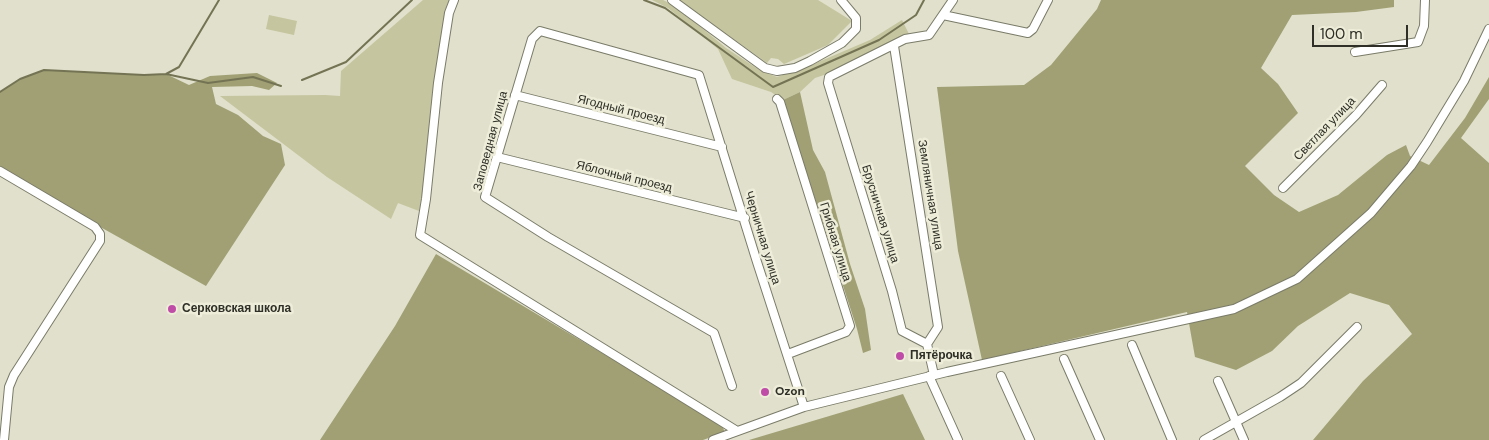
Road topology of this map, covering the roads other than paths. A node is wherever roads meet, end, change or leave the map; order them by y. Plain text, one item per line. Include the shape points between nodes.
1 (454, 0) edge
2 (672, 0) edge
3 (841, 0) edge
4 (953, 0) edge
5 (1048, 0) edge
6 (1425, 0) edge
7 (943, 16) junction
8 (1489, 28) edge
9 (894, 46) junction
10 (1355, 52) dead end
11 (700, 75) joint
12 (1382, 85) dead end
13 (515, 95) junction
14 (776, 99) dead end
15 (722, 147) junction
16 (497, 158) junction
17 (0, 171) edge
18 (1283, 188) dead end
19 (745, 218) junction
20 (1357, 327) dead end
21 (927, 344) junction
22 (1132, 345) dead end
23 (788, 354) junction
24 (1064, 359) dead end
25 (932, 376) junction
26 (1001, 376) dead end
27 (1218, 381) dead end
28 (732, 386) dead end
29 (804, 407) junction
30 (1236, 422) junction
31 (737, 431) junction
32 (4, 440) edge
33 (713, 440) edge
34 (958, 440) edge
35 (1030, 440) edge
36 (1100, 440) edge
37 (1172, 440) edge
38 (1204, 440) edge
39 (1244, 440) edge

1 - 31 street via 440,74 420,236
2 - 3 street via 765,68 776,71 810,61 842,43 856,29 856,18
4 - 7 street
5 - 7 street via 1028,33
6 - 10 street via 1424,26 1418,42
7 - 9 street via 929,35
8 - 25 street via 1464,81 1410,166 1371,213 1297,279 1234,309
9 - 21 street, Земляничная улица via 938,327
9 - 21 street, Брусничная улица via 829,77 828,83 902,331
11 - 13 street, Заповедная улица via 540,31 532,39
11 - 15 street, Черничная улица
12 - 18 street, Светлая улица
13 - 15 street, Ягодный проезд
13 - 16 street, Заповедная улица
14 - 23 street, Грибная улица via 780,102 850,326 846,332
15 - 19 street, Черничная улица
16 - 19 street, Яблочный проезд
16 - 28 street, Заповедная улица via 485,198 714,333
17 - 32 street via 96,227 100,234 100,241 14,375
19 - 23 street, Черничная улица
20 - 30 street via 1301,383
21 - 25 street
22 - 37 street
23 - 29 street, Черничная улица
24 - 36 street
25 - 29 street
25 - 34 street
26 - 35 street
27 - 30 street
29 - 31 street
30 - 38 street
30 - 39 street
31 - 33 street

